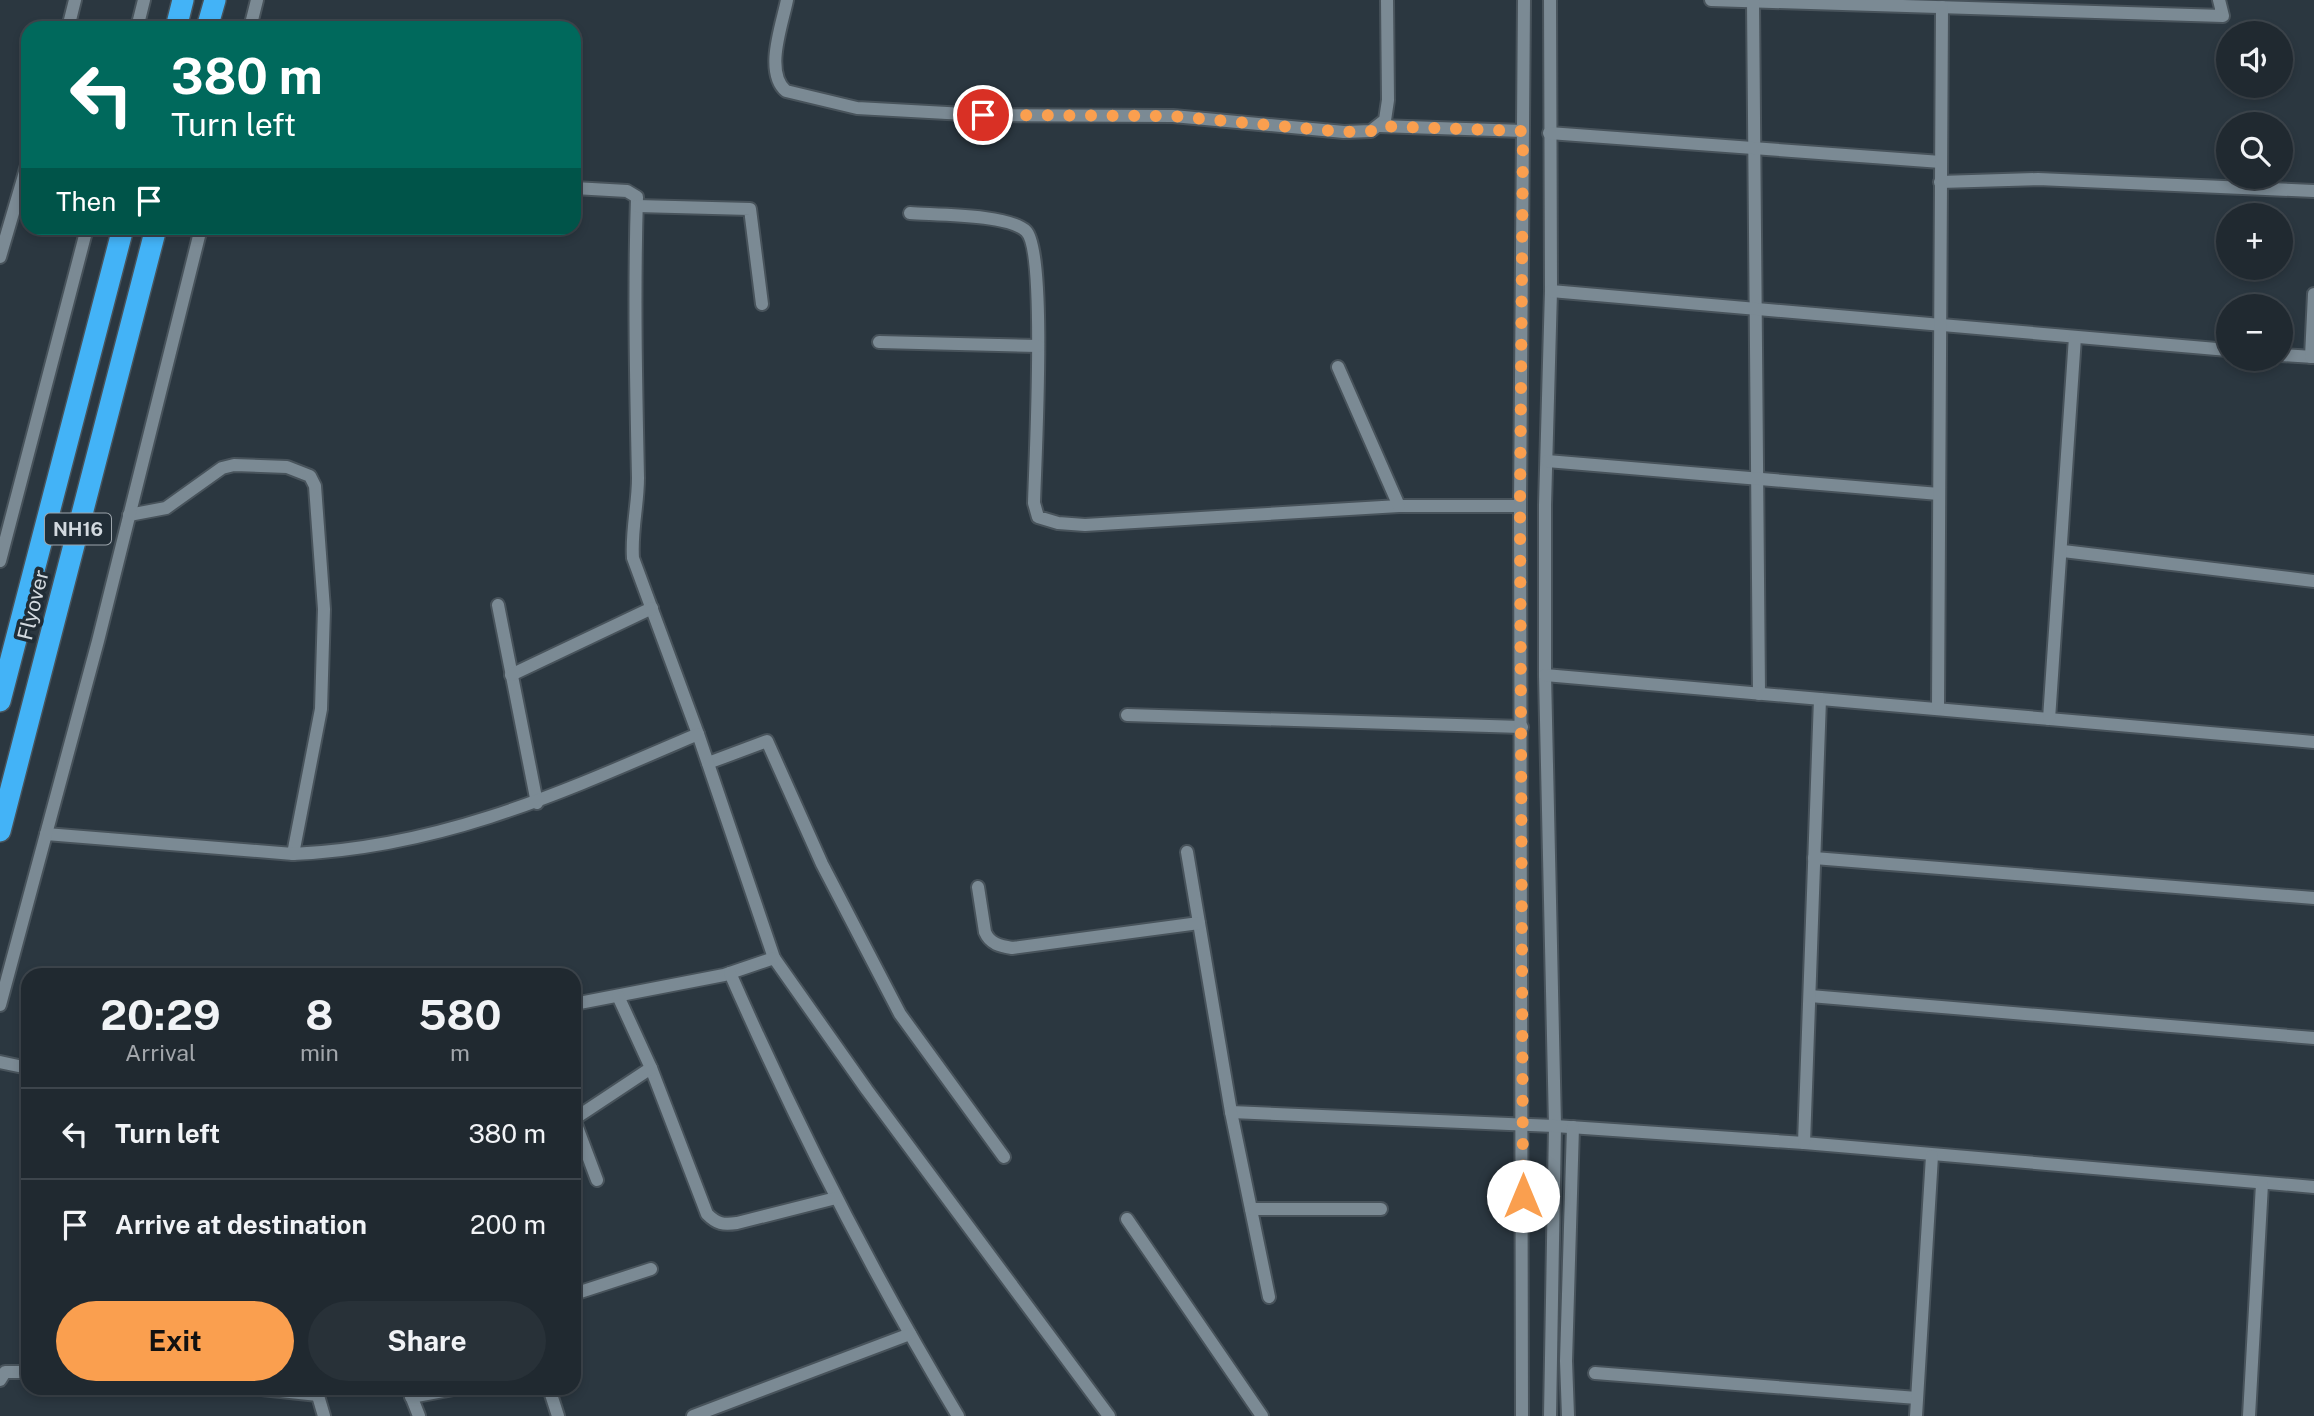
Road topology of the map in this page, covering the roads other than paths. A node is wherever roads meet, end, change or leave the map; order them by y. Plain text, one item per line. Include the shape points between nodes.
1 (75, 0) edge
2 (144, 0) edge
3 (183, 0) edge
4 (215, 0) edge
5 (257, 0) edge
6 (788, 0) edge
7 (1387, 0) edge
8 (1524, 0) edge
9 (1550, 0) edge
10 (1711, 0) edge
11 (2219, 0) edge
12 (1754, 1) edge
13 (1811, 2) edge
14 (1942, 7) junction
15 (70, 21) edge
16 (139, 21) edge
17 (178, 21) edge
18 (209, 21) edge
19 (252, 21) edge
20 (1379, 126) junction
21 (1523, 131) junction
22 (1549, 132) junction
23 (1755, 148) junction
24 (1941, 162) junction
25 (1940, 182) junction
26 (21, 186) edge
27 (581, 188) edge
28 (2314, 191) edge
29 (637, 206) junction
30 (910, 213) dead end
31 (85, 235) edge
32 (121, 235) edge
33 (154, 235) edge
34 (199, 235) edge
35 (0, 257) edge
36 (1551, 291) junction
37 (2314, 294) edge
38 (762, 304) dead end
39 (1756, 309) junction
40 (1941, 325) junction
41 (2075, 337) junction
42 (879, 342) dead end
43 (1038, 346) junction
44 (2216, 349) edge
45 (2293, 356) edge
46 (2312, 357) edge
47 (1338, 367) dead end
48 (1546, 461) junction
49 (1757, 480) junction
50 (1939, 494) junction
51 (1399, 506) junction
52 (1520, 506) junction
53 (130, 514) junction
54 (2063, 551) junction
55 (0, 561) edge
56 (2314, 581) edge
57 (498, 605) dead end
58 (652, 608) junction
59 (511, 675) junction
60 (1545, 675) junction
61 (1759, 694) junction
62 (1820, 699) junction
63 (0, 701) edge
64 (1938, 709) junction
65 (1127, 715) dead end
66 (2049, 719) junction
67 (1522, 727) junction
68 (698, 734) junction
69 (2314, 742) edge
70 (708, 763) junction
71 (537, 803) junction
72 (0, 831) edge
73 (46, 834) junction
74 (1187, 852) dead end
75 (293, 854) junction
76 (1814, 858) junction
77 (978, 887) dead end
78 (2314, 898) edge
79 (1199, 923) junction
80 (774, 958) junction
81 (730, 973) junction
82 (618, 996) junction
83 (1810, 996) junction
84 (581, 1002) edge
85 (0, 1005) edge
86 (2314, 1038) edge
87 (0, 1062) edge
88 (21, 1066) edge
89 (651, 1068) junction
90 (1231, 1112) junction
91 (581, 1114) edge
92 (1523, 1125) junction
93 (1555, 1126) junction
94 (1573, 1127) junction
95 (581, 1138) edge
96 (1804, 1143) junction
97 (1932, 1156) junction
98 (1004, 1157) dead end
99 (597, 1180) dead end
100 (2262, 1184) junction
101 (2314, 1187) edge
102 (836, 1198) junction
103 (1251, 1209) junction
104 (1381, 1209) dead end
105 (1127, 1219) dead end
106 (651, 1269) dead end
107 (581, 1292) edge
108 (1269, 1297) dead end
109 (910, 1334) junction
110 (21, 1373) edge
111 (1595, 1373) dead end
112 (2, 1374) edge
113 (318, 1395) edge
114 (411, 1395) edge
115 (551, 1395) edge
116 (1917, 1398) junction
117 (324, 1416) edge
118 (419, 1416) edge
119 (558, 1416) edge
120 (693, 1416) edge
121 (958, 1416) edge
122 (1109, 1416) edge
123 (1262, 1416) edge
124 (1522, 1416) edge
125 (1550, 1416) edge
126 (1568, 1416) edge
127 (1916, 1416) edge
128 (2249, 1416) edge

1 - 15 street
2 - 16 street
3 - 17 highway
4 - 18 highway
5 - 19 street
6 - 20 street via 776,66 778,84 786,91 857,108 983,115 1173,116 1344,132 1371,131
7 - 20 street via 1388,100 1385,120
8 - 21 street
9 - 22 street
10 - 12 street
11 - 14 street via 2223,16
12 - 13 street
12 - 23 street
13 - 14 street
14 - 24 street
20 - 21 street
21 - 52 street
22 - 23 street
22 - 36 street
23 - 24 street
23 - 39 street
24 - 25 street
25 - 28 street via 2038,179
25 - 40 street
26 - 35 street
27 - 29 street via 626,191 637,197
29 - 38 street via 750,209
29 - 58 street via 638,509 632,541 633,558
30 - 43 street via 1000,221 1024,229 1032,237
31 - 55 street
32 - 63 highway, Flyover / NH16
33 - 72 highway, Flyover / NH16
34 - 53 street
36 - 39 street
36 - 48 street
37 - 46 street
39 - 40 street
39 - 49 street
40 - 41 street
40 - 50 street
41 - 44 street
41 - 54 street
42 - 43 street
43 - 51 street via 1034,503 1038,517 1085,526
45 - 46 street
47 - 51 street
48 - 49 street
48 - 60 street
49 - 50 street
49 - 61 street
50 - 64 street
51 - 52 street
52 - 67 street
53 - 73 street
53 - 75 street via 166,508 210,474 234,465 287,467 310,476 315,486 324,609 321,709
54 - 56 street
54 - 66 street
57 - 59 street
58 - 59 street
58 - 68 street
59 - 71 street
60 - 61 street
60 - 93 street
61 - 62 street
62 - 64 street
62 - 76 street
64 - 66 street
65 - 67 street
66 - 69 street
67 - 92 street
68 - 70 street
68 - 71 street
70 - 80 street
70 - 98 street via 767,741 821,864 900,1014
71 - 75 street via 410,839
73 - 75 street
73 - 85 street
74 - 79 street
76 - 78 street
76 - 83 street
77 - 79 street via 988,939 1012,948
79 - 90 street
80 - 81 street
80 - 122 street
81 - 82 street
81 - 102 street
82 - 84 street
82 - 89 street
83 - 86 street
83 - 96 street
87 - 88 street
89 - 91 street
89 - 102 street via 707,1214 715,1222 737,1223
90 - 92 street
90 - 103 street
92 - 93 street
92 - 124 street
93 - 94 street
93 - 125 street
94 - 96 street
94 - 126 street
95 - 99 street
96 - 97 street
97 - 100 street
97 - 116 street
100 - 101 street
100 - 128 street
102 - 109 street
103 - 104 street
103 - 108 street
105 - 123 street
106 - 107 street
109 - 120 street
109 - 121 street
110 - 112 street
111 - 116 street
113 - 117 street
114 - 118 street
115 - 119 street
116 - 127 street

